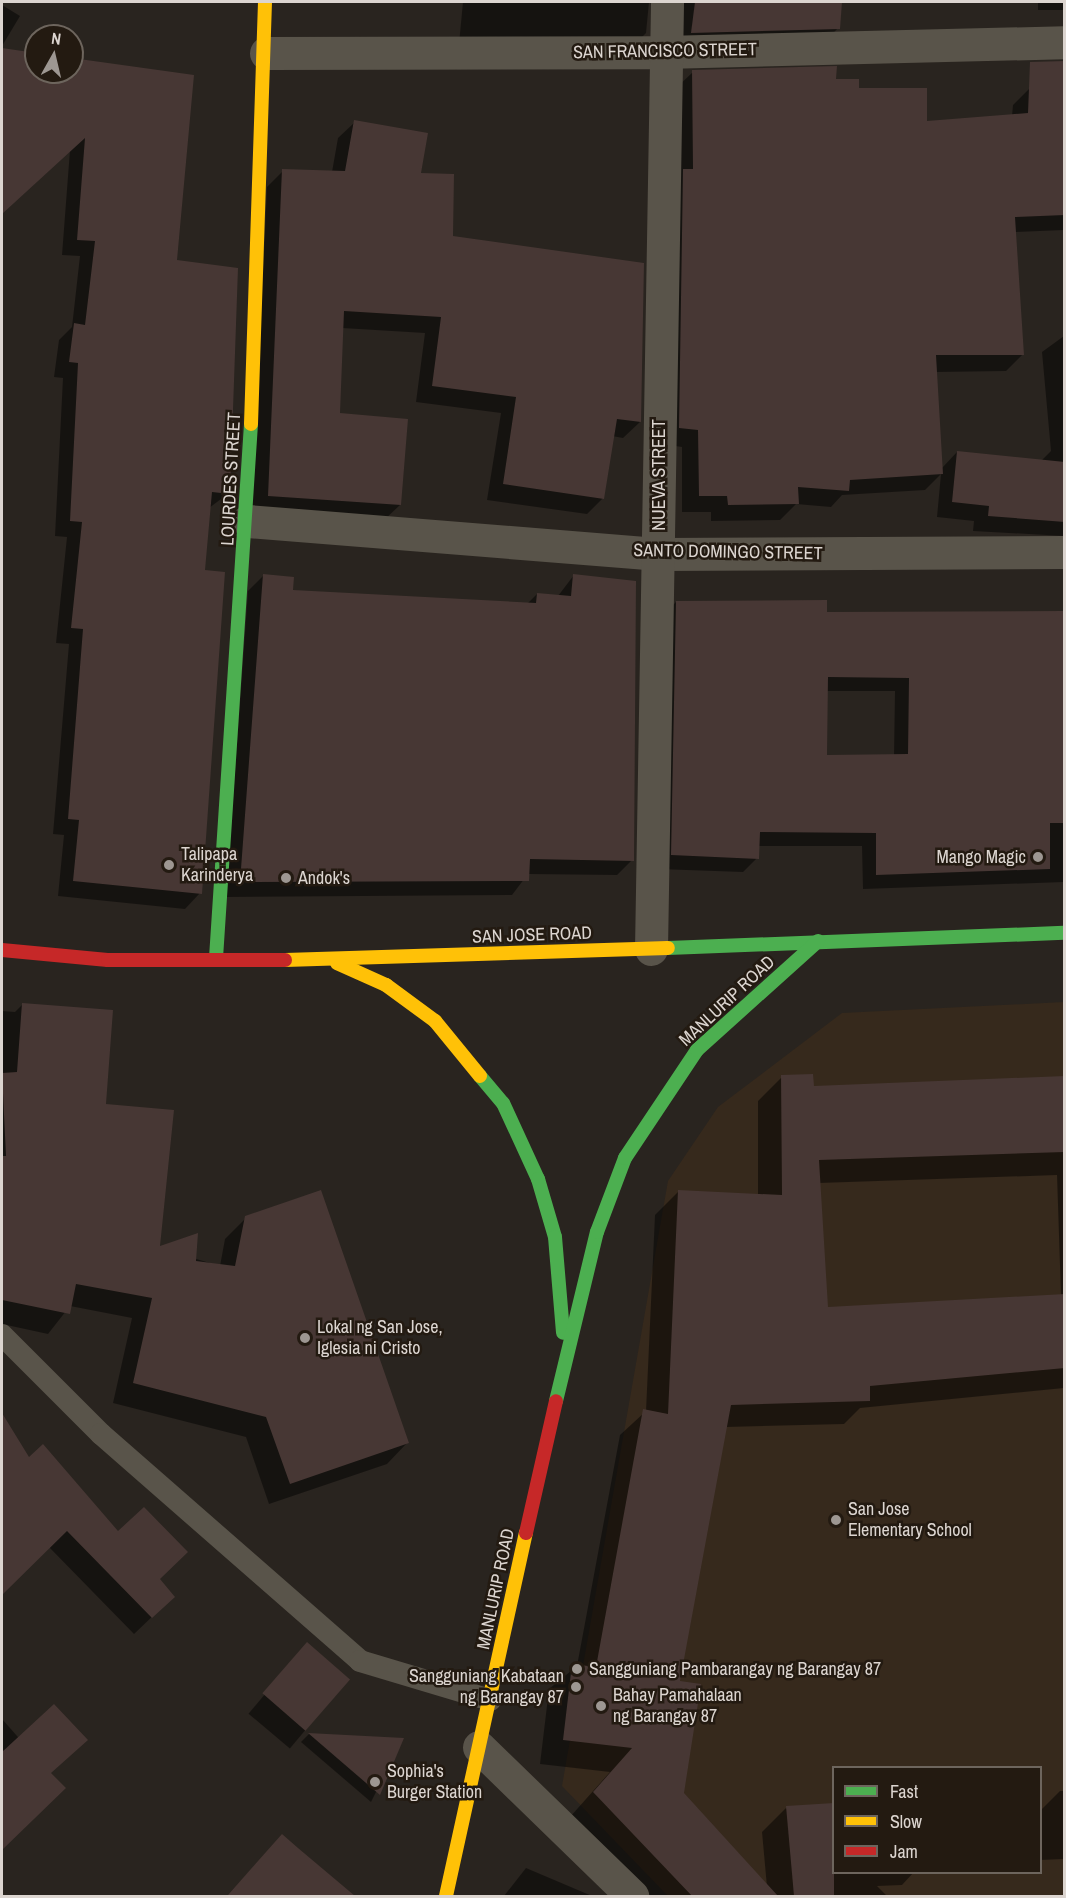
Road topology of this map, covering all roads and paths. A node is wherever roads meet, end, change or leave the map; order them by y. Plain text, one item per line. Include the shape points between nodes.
1 (265, 2) edge
2 (667, 2) edge
3 (1065, 42) edge
4 (663, 52) junction
5 (266, 53) junction
6 (248, 521) junction
7 (1065, 552) edge
8 (660, 554) junction
9 (1065, 933) edge
10 (818, 941) junction
11 (651, 949) junction
12 (2, 950) edge
13 (216, 958) junction
14 (330, 960) junction
15 (2, 1335) edge
16 (565, 1359) junction
17 (490, 1700) junction
18 (479, 1747) junction
19 (446, 1896) edge
20 (632, 1896) edge

1 - 5 main road, LOURDES STREET
2 - 4 street, NUEVA STREET
3 - 4 street, SAN FRANCISCO STREET
4 - 5 street, SAN FRANCISCO STREET
4 - 8 street, NUEVA STREET
5 - 6 main road, LOURDES STREET
6 - 8 street, SANTO DOMINGO STREET
6 - 13 main road, LOURDES STREET
7 - 8 street, SANTO DOMINGO STREET
8 - 11 street, NUEVA STREET
9 - 10 main road, SAN JOSE ROAD
10 - 11 main road, SAN JOSE ROAD
10 - 16 main road, MANLURIP ROAD via 697,1050 664,1092 625,1158 597,1232
11 - 14 main road, SAN JOSE ROAD
12 - 13 main road, SAN JOSE ROAD via 108,960
13 - 14 main road, SAN JOSE ROAD
14 - 16 main road, MANLURIP ROAD via 386,985 435,1021 503,1103 538,1179 555,1237
15 - 17 lane via 101,1434 360,1661
16 - 17 main road, MANLURIP ROAD
17 - 18 main road, MANLURIP ROAD
18 - 19 main road, MANLURIP ROAD
18 - 20 street

